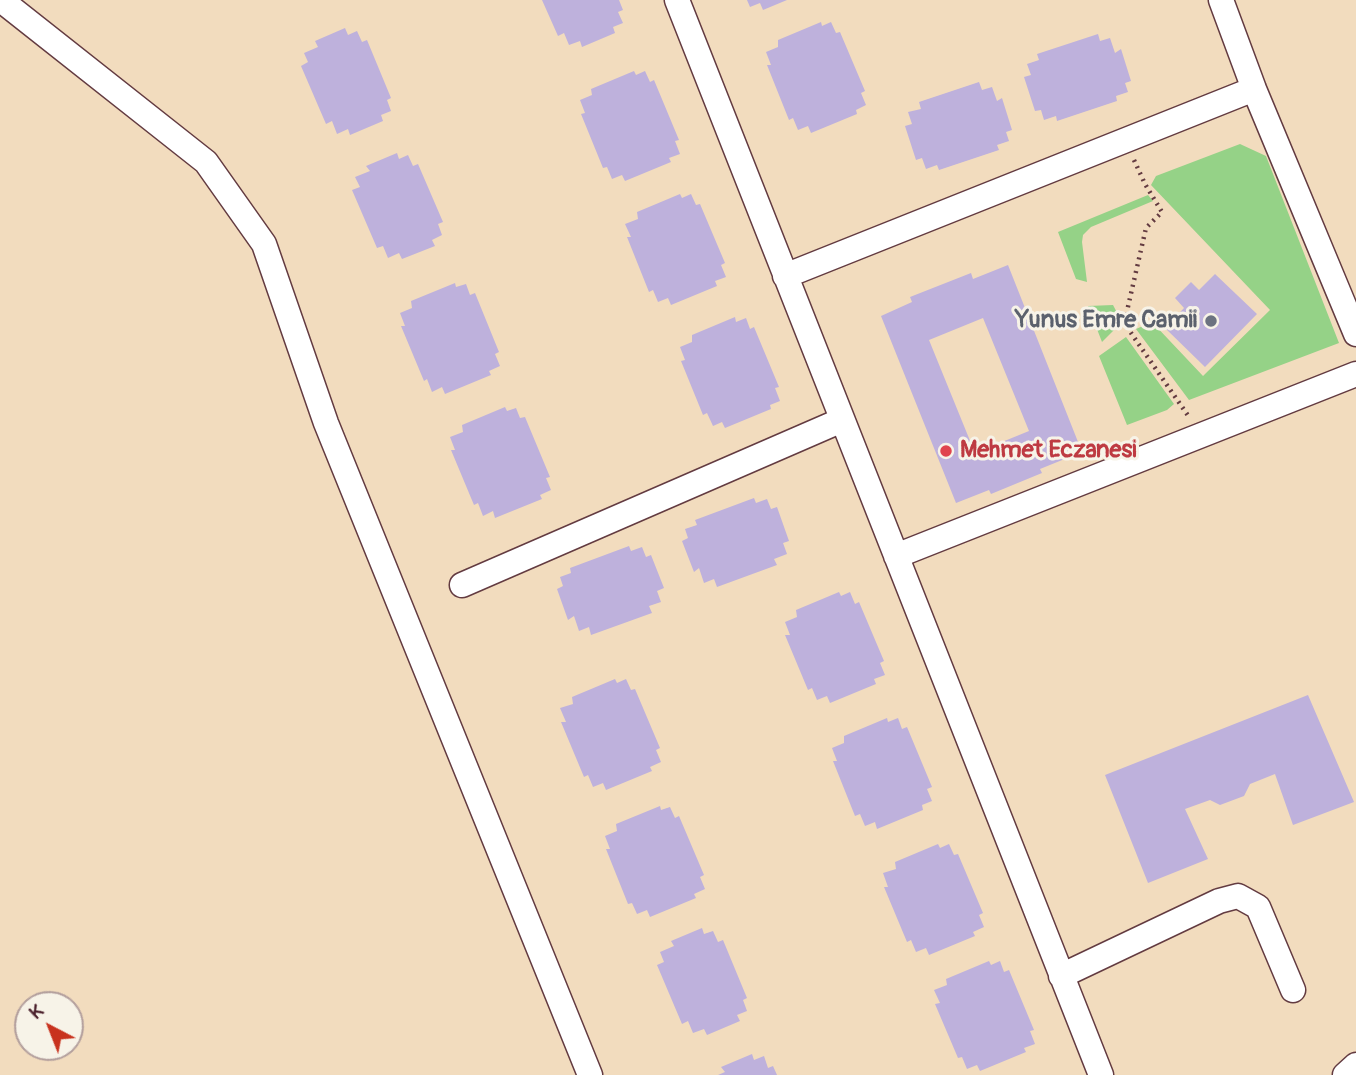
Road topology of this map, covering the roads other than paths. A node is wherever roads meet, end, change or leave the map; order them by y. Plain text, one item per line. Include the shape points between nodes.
1 (1, 0) edge
2 (677, 0) edge
3 (1221, 0) edge
4 (1254, 89) junction
5 (785, 276) junction
6 (1356, 334) edge
7 (1356, 374) edge
8 (842, 420) junction
9 (896, 556) junction
10 (462, 585) dead end
11 (1061, 976) junction
12 (1293, 990) dead end
13 (1356, 1065) edge
14 (590, 1075) edge
15 (1101, 1075) edge
16 (1345, 1075) edge

1 - 14 street via 206,162 264,244 326,423
2 - 5 street
3 - 4 street
4 - 5 street
4 - 6 street
5 - 8 street
7 - 9 street
8 - 9 street
8 - 10 street
9 - 11 street
11 - 12 street via 1238,896 1258,907
11 - 15 street
13 - 16 street

